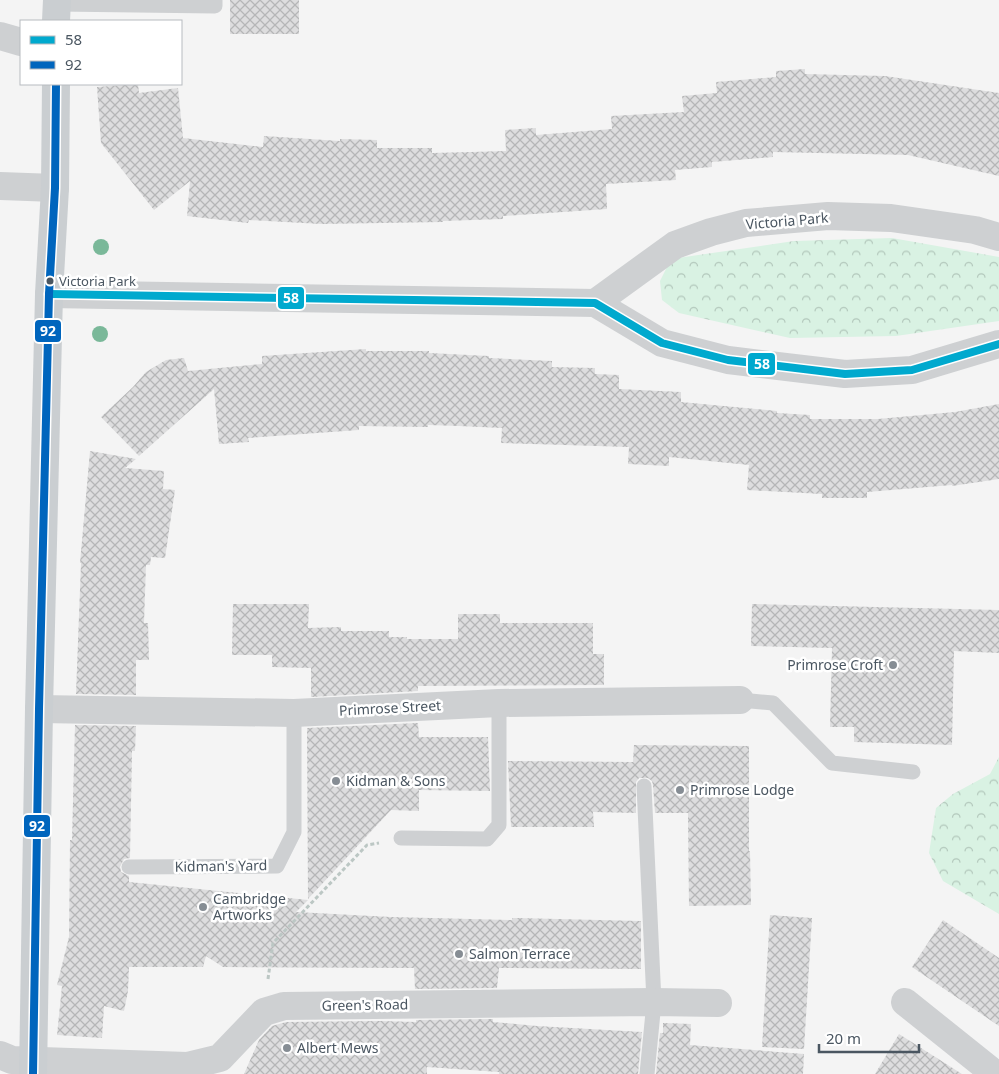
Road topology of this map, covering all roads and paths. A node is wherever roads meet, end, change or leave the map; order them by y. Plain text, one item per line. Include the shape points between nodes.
1 (215, 0) edge
2 (56, 8) edge
3 (0, 36) edge
4 (20, 42) edge
5 (56, 85) edge
6 (0, 186) edge
7 (55, 188) junction
8 (999, 237) edge
9 (50, 294) junction
10 (595, 303) junction
11 (999, 344) edge
12 (740, 700) joint
13 (499, 703) junction
14 (39, 709) junction
15 (294, 712) junction
16 (913, 772) dead end
17 (644, 786) dead end
18 (401, 838) joint
19 (129, 867) dead end
20 (654, 1002) junction
21 (905, 1002) dead end
22 (718, 1003) dead end
23 (264, 1012) junction
24 (0, 1055) edge
25 (33, 1067) edge
26 (985, 1071) edge
27 (648, 1074) edge

1 - 2 lane via 215,6
3 - 4 street
5 - 7 main road
6 - 7 street
7 - 9 main road
8 - 10 street, Victoria Park via 975,230 891,218 828,216 746,223 675,245
9 - 10 street
9 - 14 main road
10 - 11 street via 662,343 728,360 845,374 912,370
12 - 13 street, Primrose Street
12 - 16 lane via 773,702 832,763
13 - 15 street, Primrose Street
13 - 18 lane via 499,825 487,839
14 - 15 street, Primrose Street
14 - 25 main road
15 - 19 lane, Kidman's Yard via 294,832 277,866
17 - 20 lane
18 - 23 path via 367,845 273,943
20 - 22 street, Green's Road
20 - 23 street, Green's Road via 284,1006
20 - 27 lane
21 - 26 street
23 - 25 street via 220,1058 187,1066
24 - 25 street

